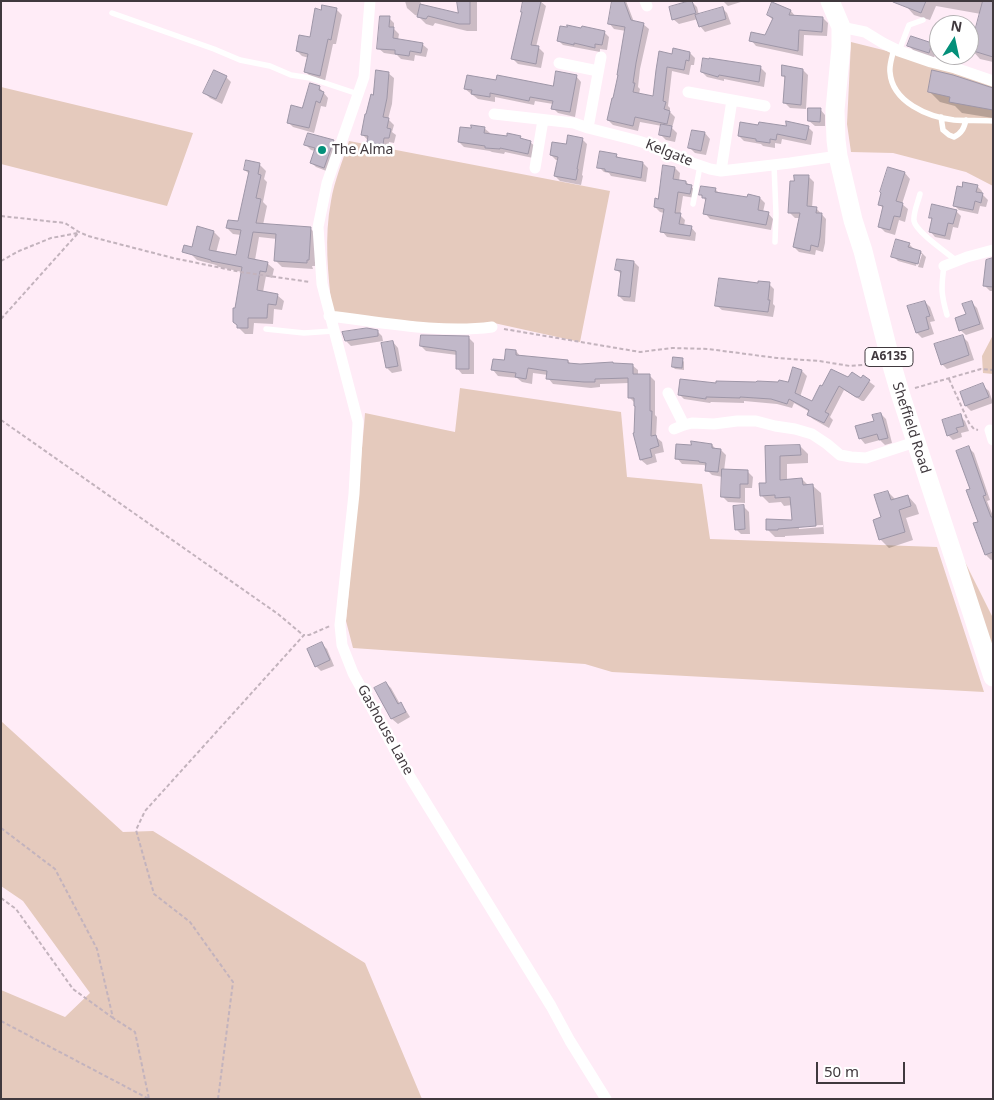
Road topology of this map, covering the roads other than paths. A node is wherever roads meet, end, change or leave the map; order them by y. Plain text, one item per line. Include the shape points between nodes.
1 (370, 1) edge
2 (830, 1) edge
3 (112, 13) dead end
4 (923, 20) dead end
5 (841, 27) junction
6 (897, 50) junction
7 (601, 57) dead end
8 (559, 63) dead end
9 (598, 71) junction
10 (993, 81) edge
11 (688, 92) dead end
12 (358, 94) junction
13 (732, 100) junction
14 (765, 106) dead end
15 (494, 114) dead end
16 (941, 117) junction
17 (544, 120) junction
18 (966, 120) junction
19 (993, 121) edge
20 (588, 128) junction
21 (838, 156) junction
22 (774, 165) junction
23 (700, 166) junction
24 (535, 168) dead end
25 (722, 170) junction
26 (920, 194) dead end
27 (693, 204) dead end
28 (775, 242) dead end
29 (993, 250) edge
30 (956, 261) junction
31 (944, 266) joint
32 (947, 315) dead end
33 (329, 316) junction
34 (492, 327) road end
35 (266, 329) dead end
36 (333, 331) junction
37 (668, 393) dead end
38 (915, 442) junction
39 (993, 677) edge
40 (606, 1099) edge

1 - 12 street, Gashouse Lane via 364,77
2 - 5 main road, A6135
3 - 12 lane via 240,60 319,80
4 - 6 lane via 910,25
5 - 6 street via 865,32
5 - 21 main road, Sheffield Road / A6135 via 835,110
6 - 10 street
6 - 16 lane via 890,71 898,93 913,107
7 - 9 street
8 - 9 street
9 - 20 street
11 - 13 street
12 - 33 street, Gashouse Lane via 327,182 318,227 322,284
13 - 14 street
13 - 25 street
15 - 17 street, Kelgate
16 - 18 lane
16 - 18 lane via 943,130 954,136 964,129
17 - 20 street, Kelgate
17 - 24 street
18 - 19 lane
20 - 23 street, Kelgate via 658,146 675,157
21 - 22 street, Kelgate
21 - 38 main road, Sheffield Road / A6135
22 - 25 street, Kelgate
22 - 28 lane
23 - 25 street, Kelgate
23 - 27 lane
26 - 30 lane via 915,224
29 - 30 street
30 - 31 street
31 - 32 lane via 942,296
33 - 34 street via 431,328 474,330
33 - 36 street, Gashouse Lane
35 - 36 lane via 304,333
36 - 40 street, Gashouse Lane via 358,422 340,625 342,645 353,673 407,772
37 - 38 street via 679,427 692,423 756,421 812,434 840,454 866,458
38 - 39 main road, Sheffield Road / A6135

